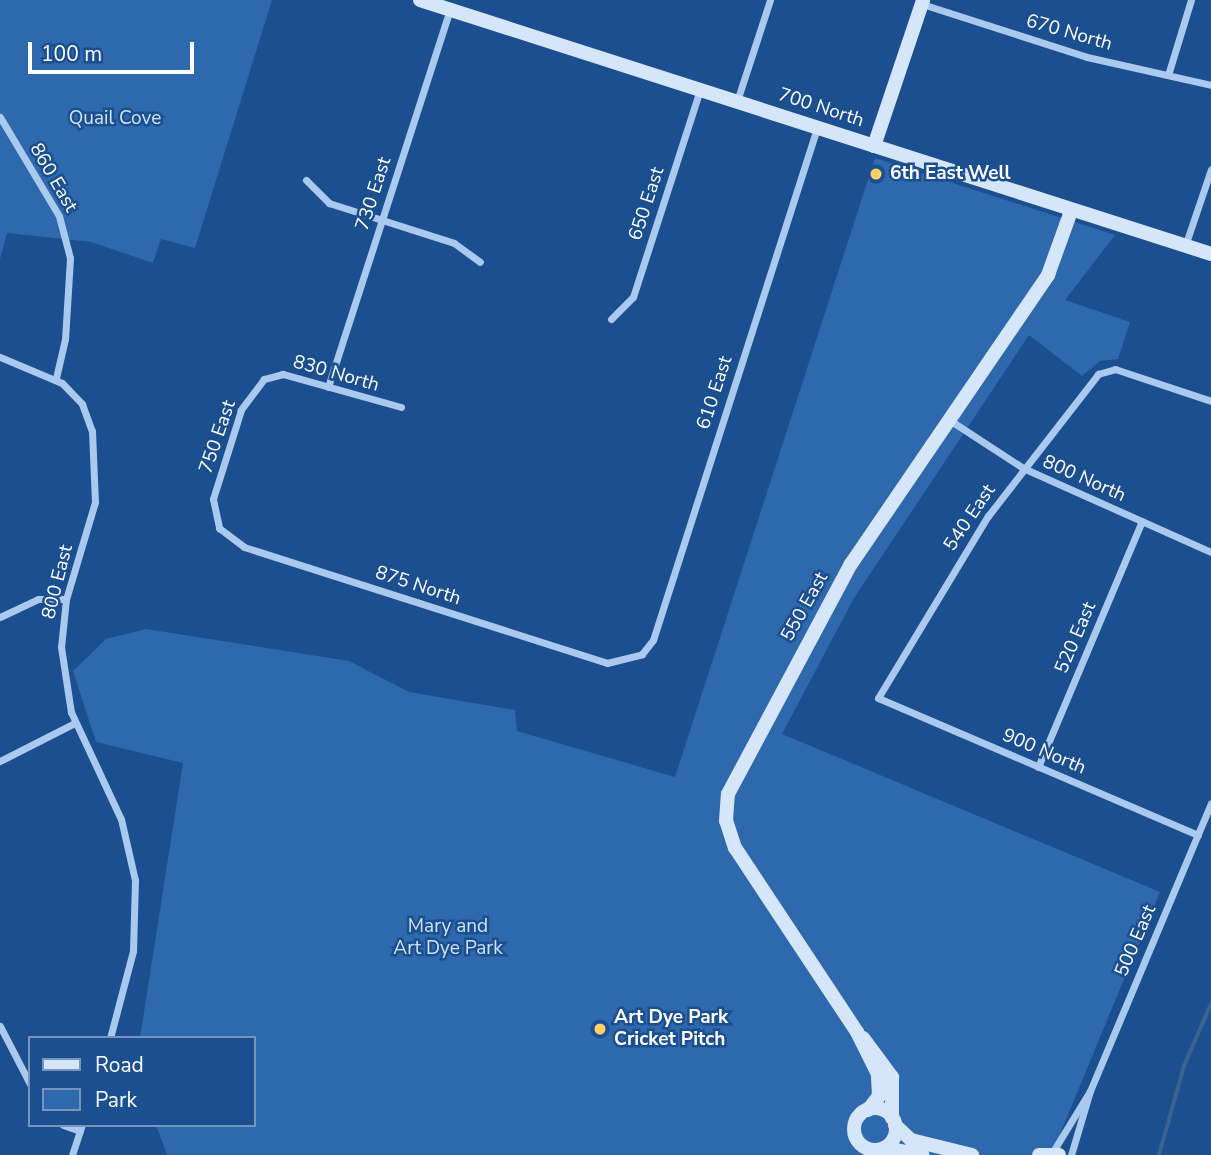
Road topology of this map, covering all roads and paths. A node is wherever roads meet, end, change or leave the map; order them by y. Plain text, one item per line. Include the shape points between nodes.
1 (420, 0) edge
2 (770, 0) edge
3 (1191, 0) edge
4 (922, 2) edge
5 (450, 10) junction
6 (1168, 75) junction
7 (1211, 85) edge
8 (700, 89) junction
9 (737, 101) junction
10 (0, 117) edge
11 (817, 127) junction
12 (874, 146) junction
13 (1211, 169) edge
14 (306, 180) dead end
15 (1071, 211) junction
16 (383, 220) junction
17 (1185, 246) junction
18 (1211, 254) edge
19 (480, 262) dead end
20 (611, 319) dead end
21 (0, 357) edge
22 (56, 378) junction
23 (264, 379) joint
24 (328, 387) junction
25 (1211, 401) edge
26 (401, 407) dead end
27 (951, 421) junction
28 (1023, 468) junction
29 (214, 511) joint
30 (1142, 521) junction
31 (1211, 552) edge
32 (66, 599) junction
33 (0, 617) edge
34 (632, 660) joint
35 (878, 698) joint
36 (75, 723) junction
37 (0, 761) edge
38 (1038, 766) junction
39 (1211, 803) edge
40 (1198, 835) junction
41 (0, 1026) edge
42 (857, 1032) junction
43 (111, 1036) edge
44 (28, 1080) edge
45 (1090, 1091) junction
46 (868, 1110) junction
47 (893, 1121) junction
48 (81, 1128) edge
49 (884, 1148) junction
50 (1050, 1154) edge
51 (72, 1155) edge
52 (922, 1155) edge
53 (972, 1155) edge
54 (1071, 1155) edge

1 - 5 street, 700 North
2 - 9 street
3 - 6 street
4 - 6 street, 670 North via 1078,54
4 - 12 street
5 - 8 street, 700 North
5 - 16 street, 730 East
6 - 7 street, 670 North
8 - 9 street, 700 North
8 - 20 street, 650 East via 634,297
9 - 11 street, 700 North
10 - 22 street, 860 East via 59,216 70,258 65,339
11 - 12 street, 700 North
11 - 34 street, 610 East via 653,640
12 - 15 street, 700 North
13 - 17 street
14 - 16 street via 329,202
15 - 17 street, 700 North
15 - 27 street, 550 East via 1048,275
16 - 19 street via 454,243
16 - 24 street, 730 East
17 - 18 street, 700 North
21 - 22 street
22 - 32 street, 800 East via 88,417 97,489
23 - 24 street, 830 North via 283,374
23 - 29 street, 750 East via 241,410
24 - 26 street, 830 North
25 - 28 street, 540 East via 1106,370
27 - 28 street, 800 North
27 - 42 street, 550 East via 837,589 734,776 726,802 729,831 743,862
28 - 30 street, 800 North
28 - 35 street, 540 East
29 - 34 street, 875 North via 224,535 244,548 607,663
30 - 31 street, 800 North
30 - 38 street, 520 East
32 - 33 street via 38,599
32 - 36 street, 800 East via 61,658
35 - 38 street, 900 North
36 - 37 street
36 - 43 street, 800 East via 117,808 135,880 131,967
38 - 40 street, 900 North
39 - 40 street, 500 East
40 - 45 street, 500 East
41 - 44 street
42 - 46 street, 550 East via 880,1082 879,1096
42 - 47 street, 550 East via 889,1071
45 - 50 street, 500 East
45 - 54 street, 500 East
46 - 47 street via 880,1109
46 - 49 street via 856,1121 858,1141 869,1149
47 - 49 street via 892,1141
47 - 53 street via 911,1140
48 - 51 street
49 - 52 street

